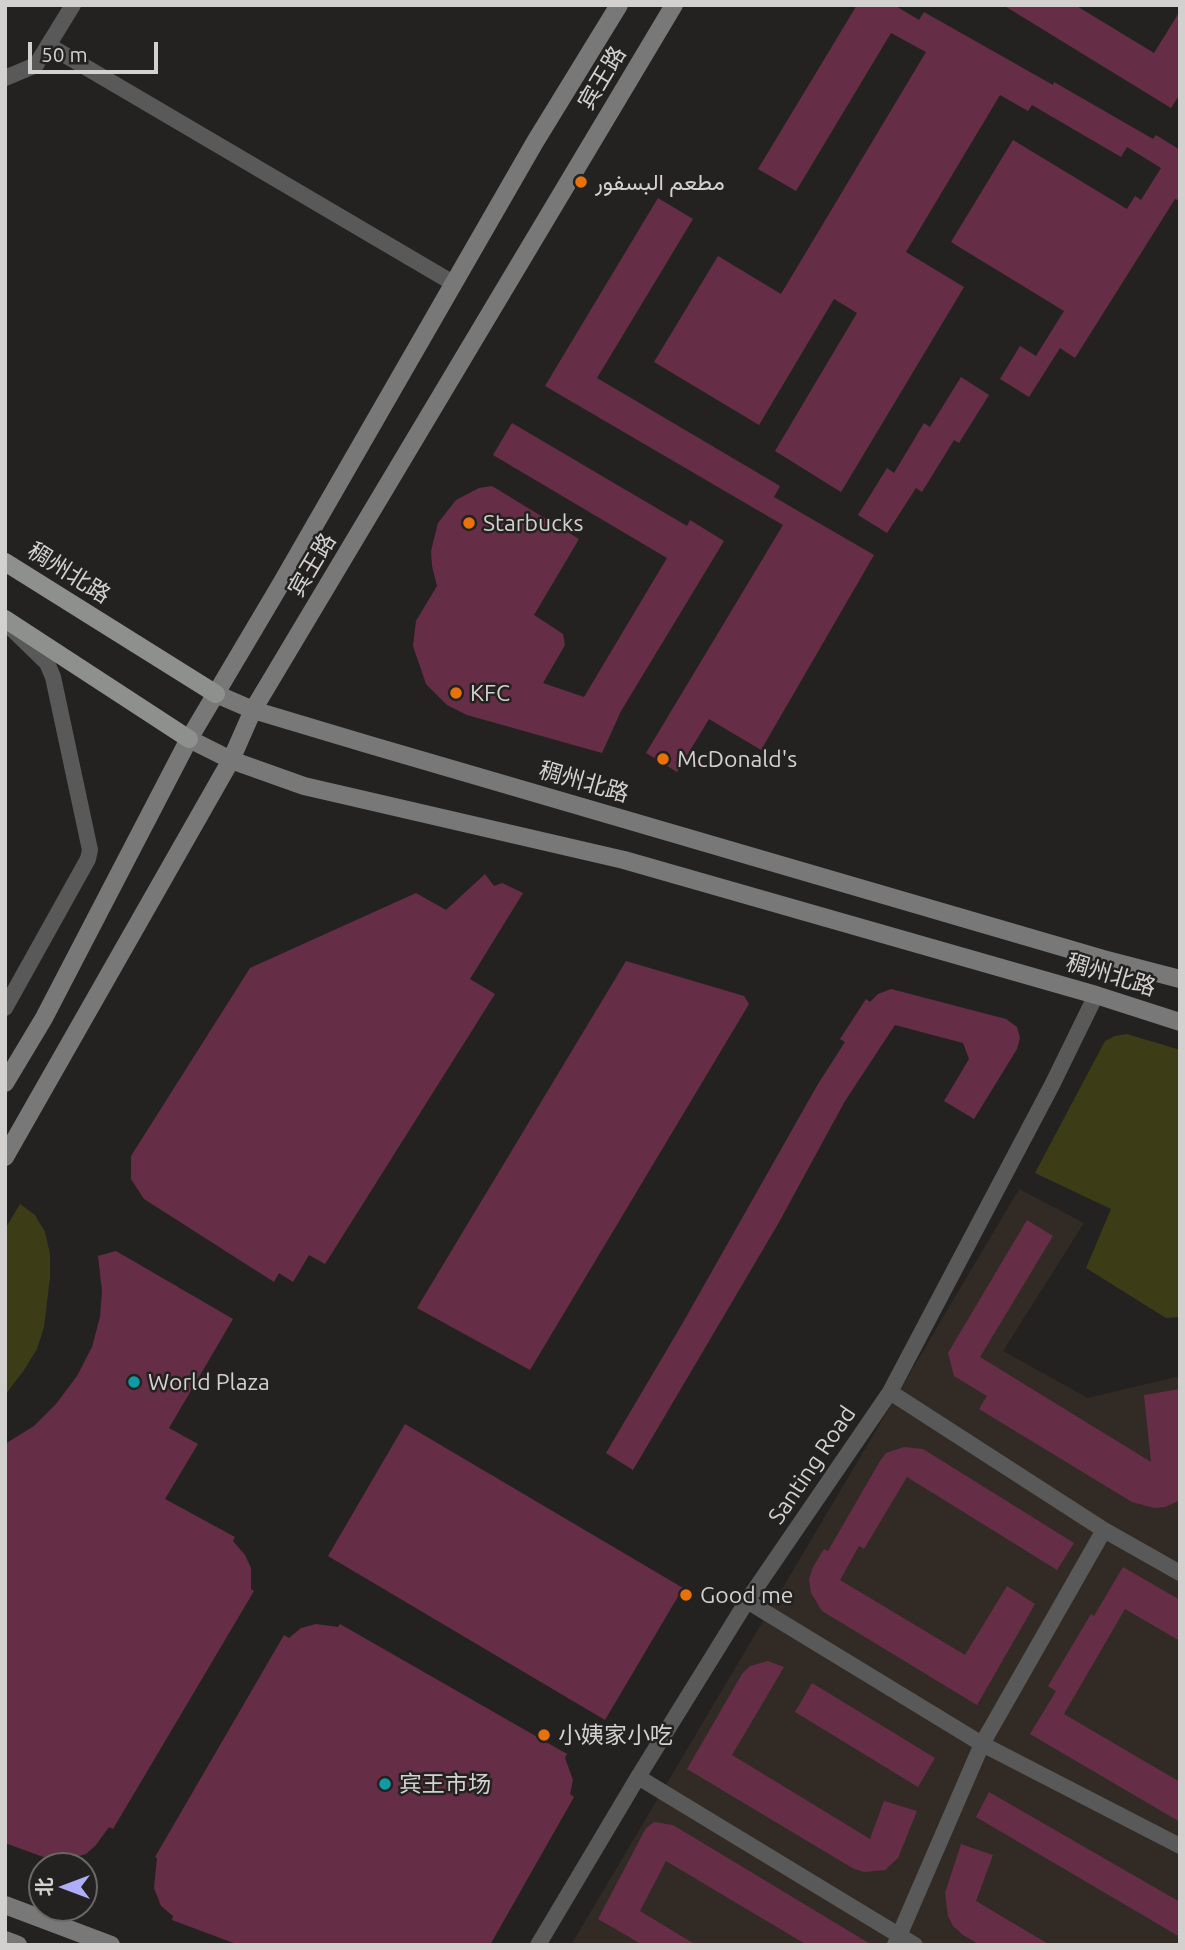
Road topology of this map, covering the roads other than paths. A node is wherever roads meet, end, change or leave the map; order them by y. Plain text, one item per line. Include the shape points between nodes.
1 (73, 5) edge
2 (619, 5) edge
3 (674, 5) edge
4 (48, 45) junction
5 (5, 78) edge
6 (453, 282) junction
7 (5, 562) edge
8 (5, 621) edge
9 (216, 694) junction
10 (253, 710) junction
11 (189, 739) junction
12 (231, 760) junction
13 (1180, 979) edge
14 (1096, 995) junction
15 (5, 1008) edge
16 (1180, 1022) edge
17 (5, 1083) edge
18 (5, 1157) edge
19 (890, 1392) junction
20 (1104, 1530) junction
21 (1180, 1573) edge
22 (747, 1601) junction
23 (982, 1744) junction
24 (638, 1777) junction
25 (1180, 1846) edge
26 (5, 1905) edge
27 (5, 1940) edge
28 (896, 1940) edge
29 (18, 1945) edge
30 (111, 1945) edge
31 (538, 1945) edge
32 (915, 1945) edge

1 - 4 street
2 - 6 main road, 宾王路
3 - 10 main road, 宾王路
4 - 5 street via 36,65
4 - 6 street
6 - 9 main road, 宾王路
7 - 9 main road, 稠州北路
8 - 11 main road, 稠州北路
8 - 15 street via 47,663 53,677 90,850
9 - 10 main road, 稠州北路
9 - 11 main road, 宾王路
10 - 12 main road, 宾王路
10 - 13 main road, 稠州北路
11 - 12 main road, 稠州北路
11 - 17 main road, 宾王路 via 44,1018
12 - 14 main road, 稠州北路 via 304,786 624,860
12 - 18 main road, 宾王路
14 - 16 main road, 稠州北路
14 - 19 street, Santing Road
19 - 20 street
19 - 22 street, Santing Road
20 - 21 street
20 - 23 street
22 - 23 street
22 - 24 street, Santing Road
23 - 25 street
23 - 28 street
24 - 28 street
24 - 31 street, Santing Road
26 - 30 main road
27 - 29 main road
28 - 32 street

